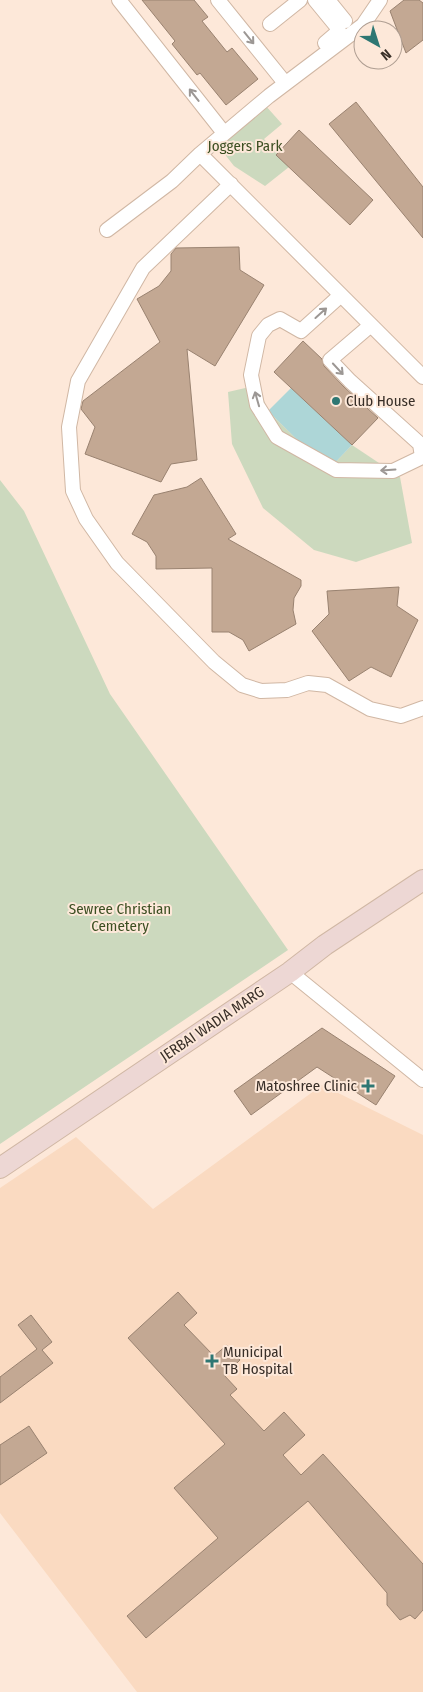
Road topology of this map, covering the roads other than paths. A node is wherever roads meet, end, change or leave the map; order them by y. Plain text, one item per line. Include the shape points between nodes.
1 (119, 0) edge
2 (218, 0) edge
3 (300, 0) edge
4 (315, 0) edge
5 (328, 0) edge
6 (380, 0) edge
7 (270, 24) dead end
8 (351, 31) junction
9 (326, 48) junction
10 (305, 60) dead end
11 (285, 83) junction
12 (224, 133) junction
13 (200, 154) junction
14 (231, 184) junction
15 (106, 230) dead end
16 (341, 295) junction
17 (372, 325) junction
18 (423, 377) edge
19 (423, 708) edge
20 (423, 880) edge
21 (290, 972) junction
22 (423, 1080) edge
23 (0, 1168) edge

12 -> 1 street
2 -> 11 street
3 - 7 street
4 - 8 street via 337,25
5 - 8 street
6 - 8 street
8 - 9 street
9 - 10 street
9 - 11 street
11 - 12 street
12 - 13 street
13 - 14 street
13 - 15 street via 172,181
14 - 16 street
14 - 19 street via 143,268 78,381 69,427 73,491 86,519 117,563 214,662 242,685 261,691 286,690 308,683 327,685 370,708 401,716
16 - 17 street
17 -> 16 street via 330,360 420,444 422,457 393,471 336,470 277,437 257,405 251,375 259,336 268,325 280,319 301,331
17 - 18 street
20 - 21 main road, JERBAI WADIA MARG
21 - 22 street
21 - 23 main road, JERBAI WADIA MARG

